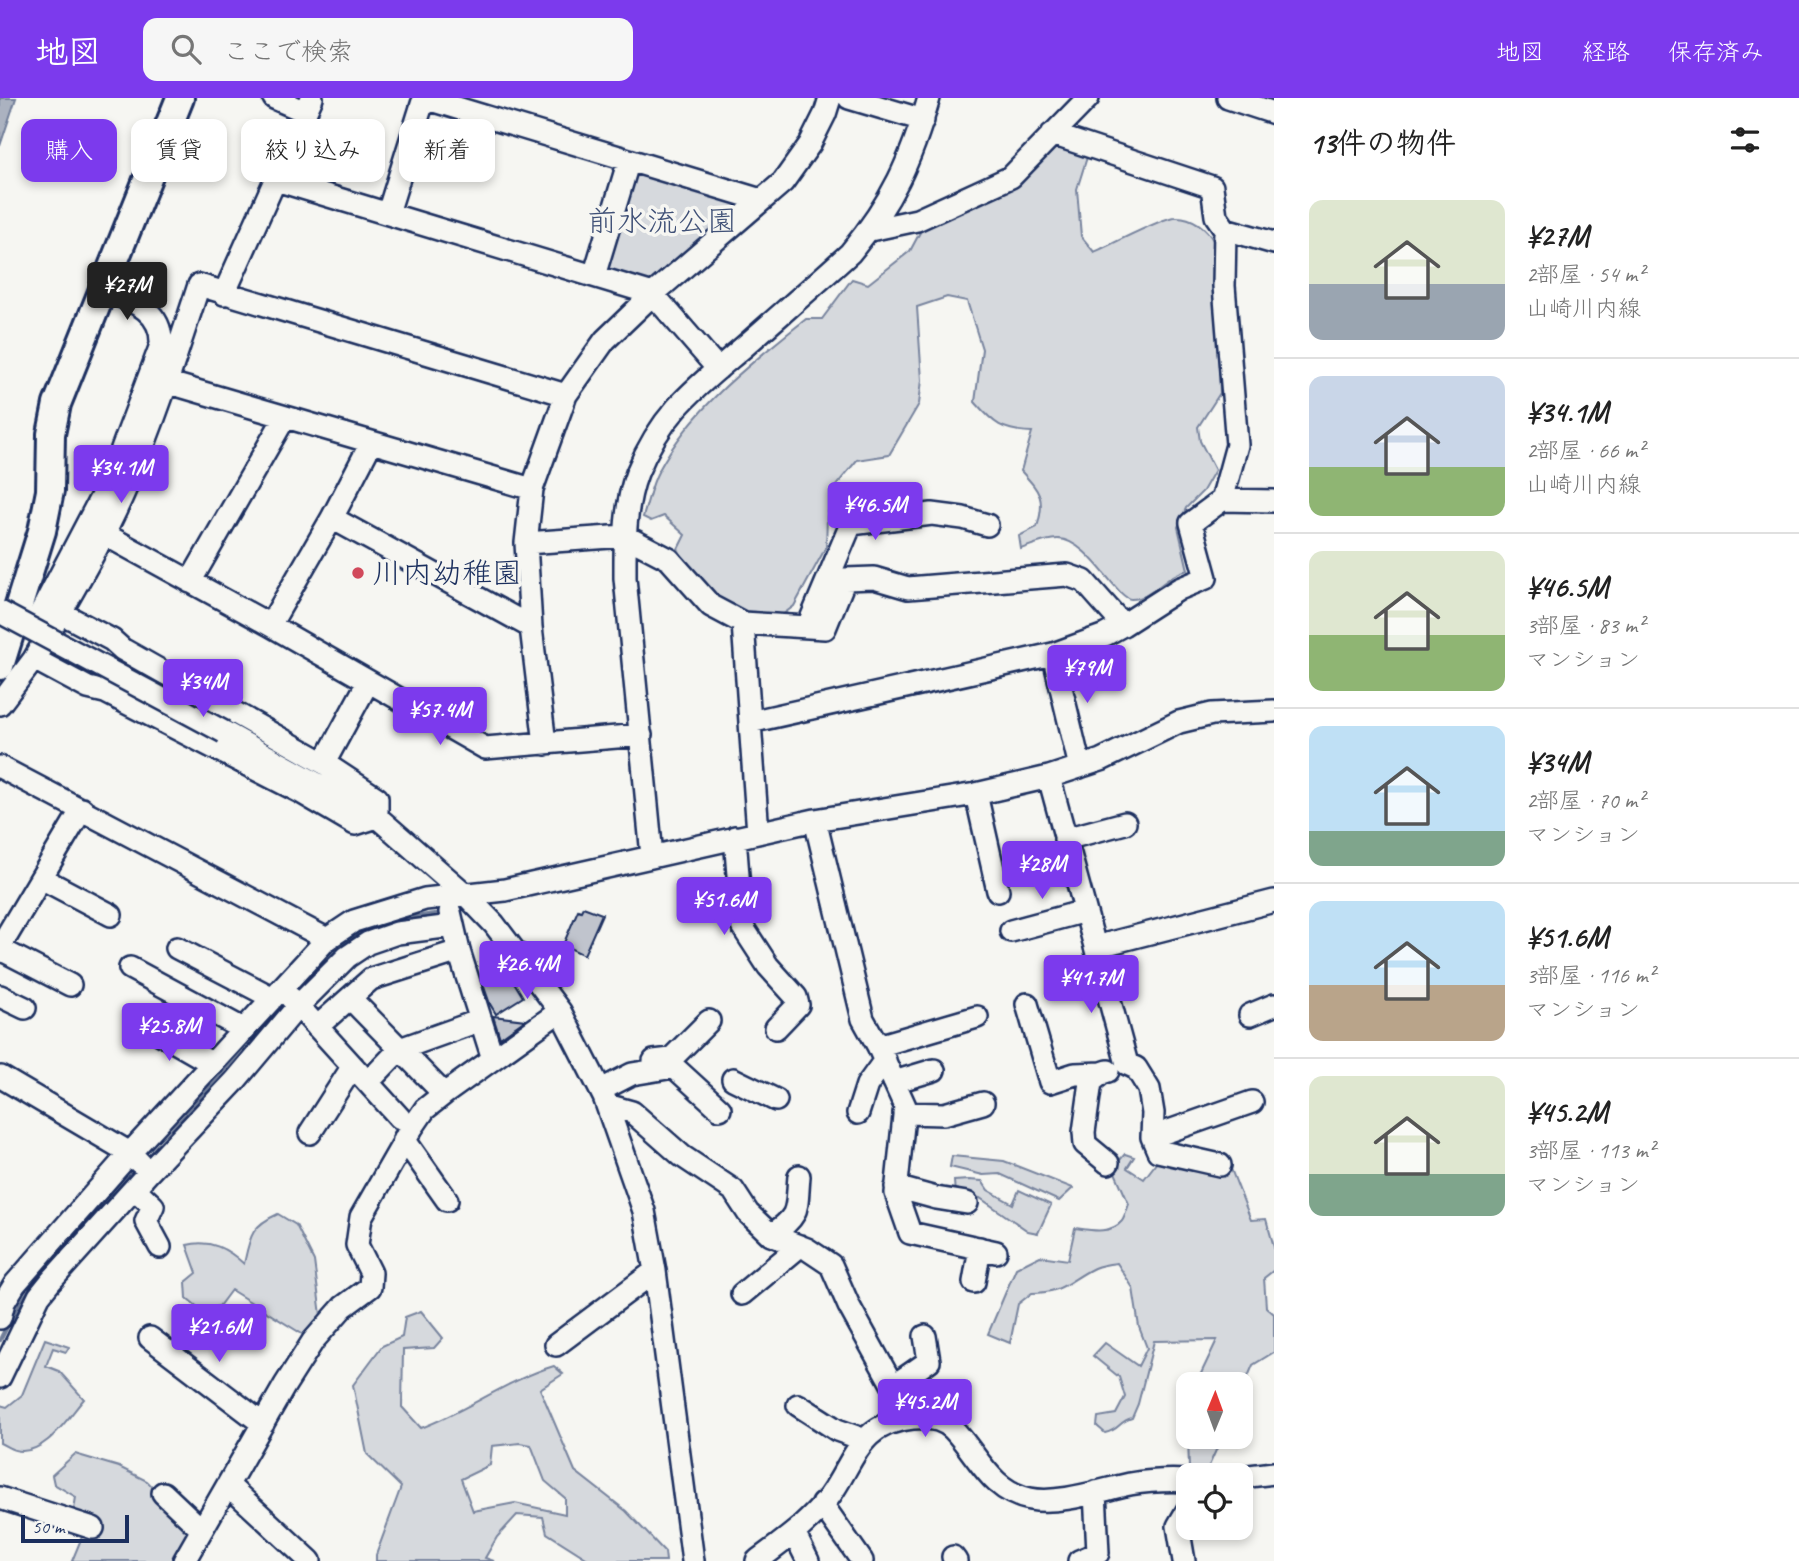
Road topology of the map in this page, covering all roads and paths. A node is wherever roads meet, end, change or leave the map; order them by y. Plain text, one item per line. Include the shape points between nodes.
1 (180, 98) edge
2 (274, 98) edge
3 (424, 98) edge
4 (830, 98) edge
5 (849, 98) edge
6 (929, 98) edge
7 (1088, 98) edge
8 (1228, 98) edge
9 (309, 105) edge
10 (1274, 113) edge
11 (923, 120) junction
12 (1052, 134) junction
13 (629, 160) junction
14 (275, 182) edge
15 (283, 182) edge
16 (761, 200) junction
17 (388, 214) junction
18 (1226, 229) junction
19 (870, 230) junction
20 (1274, 243) edge
21 (594, 276) junction
22 (102, 289) junction
23 (224, 294) junction
24 (653, 294) junction
25 (718, 369) junction
26 (166, 382) junction
27 (566, 395) junction
28 (285, 416) junction
29 (371, 443) junction
30 (532, 489) junction
31 (1222, 499) junction
32 (1274, 501) edge
33 (332, 518) junction
34 (987, 525) dead end
35 (104, 534) junction
36 (625, 536) junction
37 (526, 543) junction
38 (190, 582) junction
39 (0, 612) edge
40 (61, 613) junction
41 (743, 623) junction
42 (270, 625) junction
43 (1123, 625) junction
44 (808, 626) junction
45 (531, 627) junction
46 (32, 629) junction
47 (1053, 653) junction
48 (34, 659) junction
49 (0, 666) edge
50 (368, 681) junction
51 (0, 704) edge
52 (1274, 710) edge
53 (750, 722) junction
54 (641, 735) junction
55 (545, 744) junction
56 (324, 763) junction
57 (0, 767) edge
58 (1080, 767) junction
59 (1049, 777) junction
60 (976, 794) junction
61 (82, 809) junction
62 (377, 817) junction
63 (815, 820) junction
64 (1125, 823) dead end
65 (758, 833) junction
66 (735, 837) junction
67 (1065, 839) junction
68 (652, 856) junction
69 (41, 878) junction
70 (998, 891) dead end
71 (457, 895) junction
72 (1274, 901) edge
73 (1085, 911) junction
74 (111, 915) dead end
75 (452, 926) junction
76 (1011, 931) dead end
77 (327, 939) junction
78 (1095, 947) junction
79 (0, 948) edge
80 (177, 948) dead end
81 (459, 951) junction
82 (130, 968) dead end
83 (70, 985) dead end
84 (278, 994) junction
85 (0, 996) edge
86 (350, 998) junction
87 (1027, 1003) dead end
88 (1274, 1005) edge
89 (298, 1006) junction
90 (25, 1008) dead end
91 (560, 1011) junction
92 (1250, 1015) dead end
93 (977, 1017) dead end
94 (481, 1020) junction
95 (709, 1021) dead end
96 (145, 1025) dead end
97 (317, 1027) junction
98 (776, 1028) dead end
99 (245, 1030) junction
100 (400, 1049) junction
101 (881, 1053) junction
102 (493, 1059) junction
103 (213, 1064) junction
104 (1126, 1064) junction
105 (353, 1066) junction
106 (934, 1070) dead end
107 (1102, 1073) junction
108 (374, 1075) dead end
109 (1, 1077) edge
110 (894, 1082) junction
111 (601, 1091) junction
112 (443, 1094) junction
113 (776, 1100) dead end
114 (1252, 1102) dead end
115 (983, 1103) dead end
116 (858, 1113) dead end
117 (904, 1113) junction
118 (400, 1118) dead end
119 (310, 1133) dead end
120 (1152, 1137) junction
121 (404, 1139) junction
122 (130, 1153) junction
123 (1108, 1163) dead end
124 (1220, 1165) dead end
125 (149, 1172) junction
126 (799, 1176) dead end
127 (896, 1187) junction
128 (135, 1189) junction
129 (447, 1200) dead end
130 (967, 1203) dead end
131 (771, 1235) junction
132 (800, 1246) junction
133 (160, 1247) dead end
134 (655, 1271) junction
135 (974, 1282) dead end
136 (741, 1294) dead end
137 (6, 1295) edge
138 (39, 1296) junction
139 (925, 1336) dead end
140 (150, 1338) dead end
141 (556, 1345) dead end
142 (0, 1377) edge
143 (893, 1386) junction
144 (798, 1405) dead end
145 (905, 1419) junction
146 (263, 1424) junction
147 (865, 1440) junction
148 (1274, 1473) edge
149 (1253, 1476) edge
150 (1176, 1481) edge
151 (228, 1485) junction
152 (1095, 1492) junction
153 (163, 1493) dead end
154 (0, 1498) edge
155 (822, 1504) junction
156 (93, 1528) dead end
157 (202, 1530) junction
158 (794, 1533) junction
159 (1180, 1540) edge
160 (184, 1561) edge
161 (310, 1561) edge
162 (693, 1561) edge
163 (757, 1561) edge
164 (808, 1561) edge
165 (862, 1561) edge
166 (1079, 1561) edge
167 (1184, 1561) edge

1 - 22 main road
2 - 9 street
3 - 13 street
3 - 17 street
4 - 16 street via 798,162
5 - 11 street
6 - 11 street
7 - 12 street
8 - 10 street
11 - 19 street via 897,186
12 - 18 street via 1212,187 1216,216
12 - 19 street via 1011,177 917,220
13 - 16 street
13 - 21 street
14 - 23 street
15 - 17 street
16 - 24 street
17 - 21 street
18 - 20 street
18 - 31 street via 1224,286 1237,445
19 - 25 street
21 - 24 street
22 - 46 street via 155,316 162,335 158,357 111,478
22 - 49 main road via 57,404 42,531
23 - 26 street via 199,285
23 - 27 street
24 - 25 street
24 - 27 street via 605,341
25 - 36 street via 677,406 649,447 636,475
26 - 28 street
26 - 35 street via 129,482
27 - 30 street
28 - 29 street
28 - 38 street
29 - 30 street
29 - 33 street
30 - 37 street
31 - 32 street
31 - 43 street via 1191,523 1206,578 1179,589
33 - 42 street
33 - 45 street
34 - 44 street via 932,514 850,524
35 - 38 street
35 - 40 street
36 - 37 street
36 - 41 street via 668,559 711,606
36 - 54 street
37 - 45 street
38 - 42 street
39 - 46 street, bridge
40 - 48 street
40 - 56 street
41 - 44 street
41 - 53 street
42 - 50 street
43 - 44 street via 1084,581 1067,575 908,587 874,578 845,579 825,628
43 - 47 street
45 - 55 street
46 - 62 street, bridge
47 - 53 street
47 - 58 street
48 - 51 street
48 - 62 street via 355,824
50 - 55 street via 485,748
50 - 56 street
52 - 58 street via 1212,714 1179,722
53 - 65 street
54 - 55 street
54 - 68 street
56 - 62 street via 377,798
57 - 61 street
58 - 59 street
59 - 60 street
59 - 67 street
60 - 63 street
60 - 70 street
61 - 69 street
61 - 77 street
62 - 71 street
63 - 65 street
63 - 101 street via 863,1019
64 - 67 street
65 - 66 street
66 - 68 street
66 - 98 street via 742,926 798,1005
67 - 73 street
68 - 71 street via 520,887
69 - 74 street
69 - 79 street
71 - 75 street
71 - 77 street via 374,914
71 - 91 street via 494,924
72 - 78 street
73 - 76 street
73 - 78 street
75 - 81 street
75 - 89 street via 397,933 368,943 347,957
77 - 84 street
78 - 104 street
79 - 83 street
80 - 84 street
81 - 86 street via 371,979
81 - 94 street
82 - 99 street
84 - 89 street
84 - 99 street
85 - 90 street
86 - 97 street
86 - 100 street
87 - 107 street via 1050,1082 1075,1074
88 - 92 street
89 - 97 street
89 - 125 street
91 - 102 street
91 - 111 street
93 - 101 street
94 - 100 street
94 - 102 street
95 - 111 street via 671,1059 628,1064
96 - 103 street
97 - 105 street
99 - 103 street
100 - 108 street
100 - 112 street
101 - 110 street
101 - 116 street
102 - 112 street
103 - 122 street
104 - 107 street
104 - 120 street via 1136,1068 1149,1089
105 - 118 street
105 - 119 street
106 - 110 street
107 - 123 street via 1091,1082 1084,1132 1085,1144
109 - 122 street
110 - 117 street
111 - 113 street via 632,1074 674,1067 716,1105 736,1075
111 - 131 street via 733,1191
111 - 134 street via 643,1211
112 - 121 street via 425,1109
114 - 120 street
115 - 117 street via 944,1114
117 - 127 street
120 - 124 street via 1158,1151
121 - 129 street
121 - 146 street via 361,1217 357,1245 371,1273 370,1287 343,1307 313,1341
122 - 125 street
122 - 137 street
125 - 128 street
126 - 131 street via 796,1212
127 - 130 street
127 - 135 street via 901,1231 988,1250
128 - 133 street via 153,1206 146,1221
128 - 138 street
131 - 132 street
132 - 136 street
132 - 143 street via 831,1265
134 - 141 street
134 - 162 street
137 - 138 street
138 - 142 street
139 - 143 street via 929,1361
140 - 146 street
143 - 145 street
144 - 147 street via 837,1430
145 - 147 street
145 - 152 street via 923,1417 951,1427 994,1481 1020,1497 1045,1500
146 - 151 street
147 - 155 street
148 - 149 street
150 - 152 street via 1134,1483
151 - 157 street
151 - 161 street
152 - 166 street via 1098,1553
153 - 157 street
154 - 156 street
155 - 158 street
155 - 165 street
157 - 160 street
158 - 163 street
158 - 164 street
159 - 167 street

